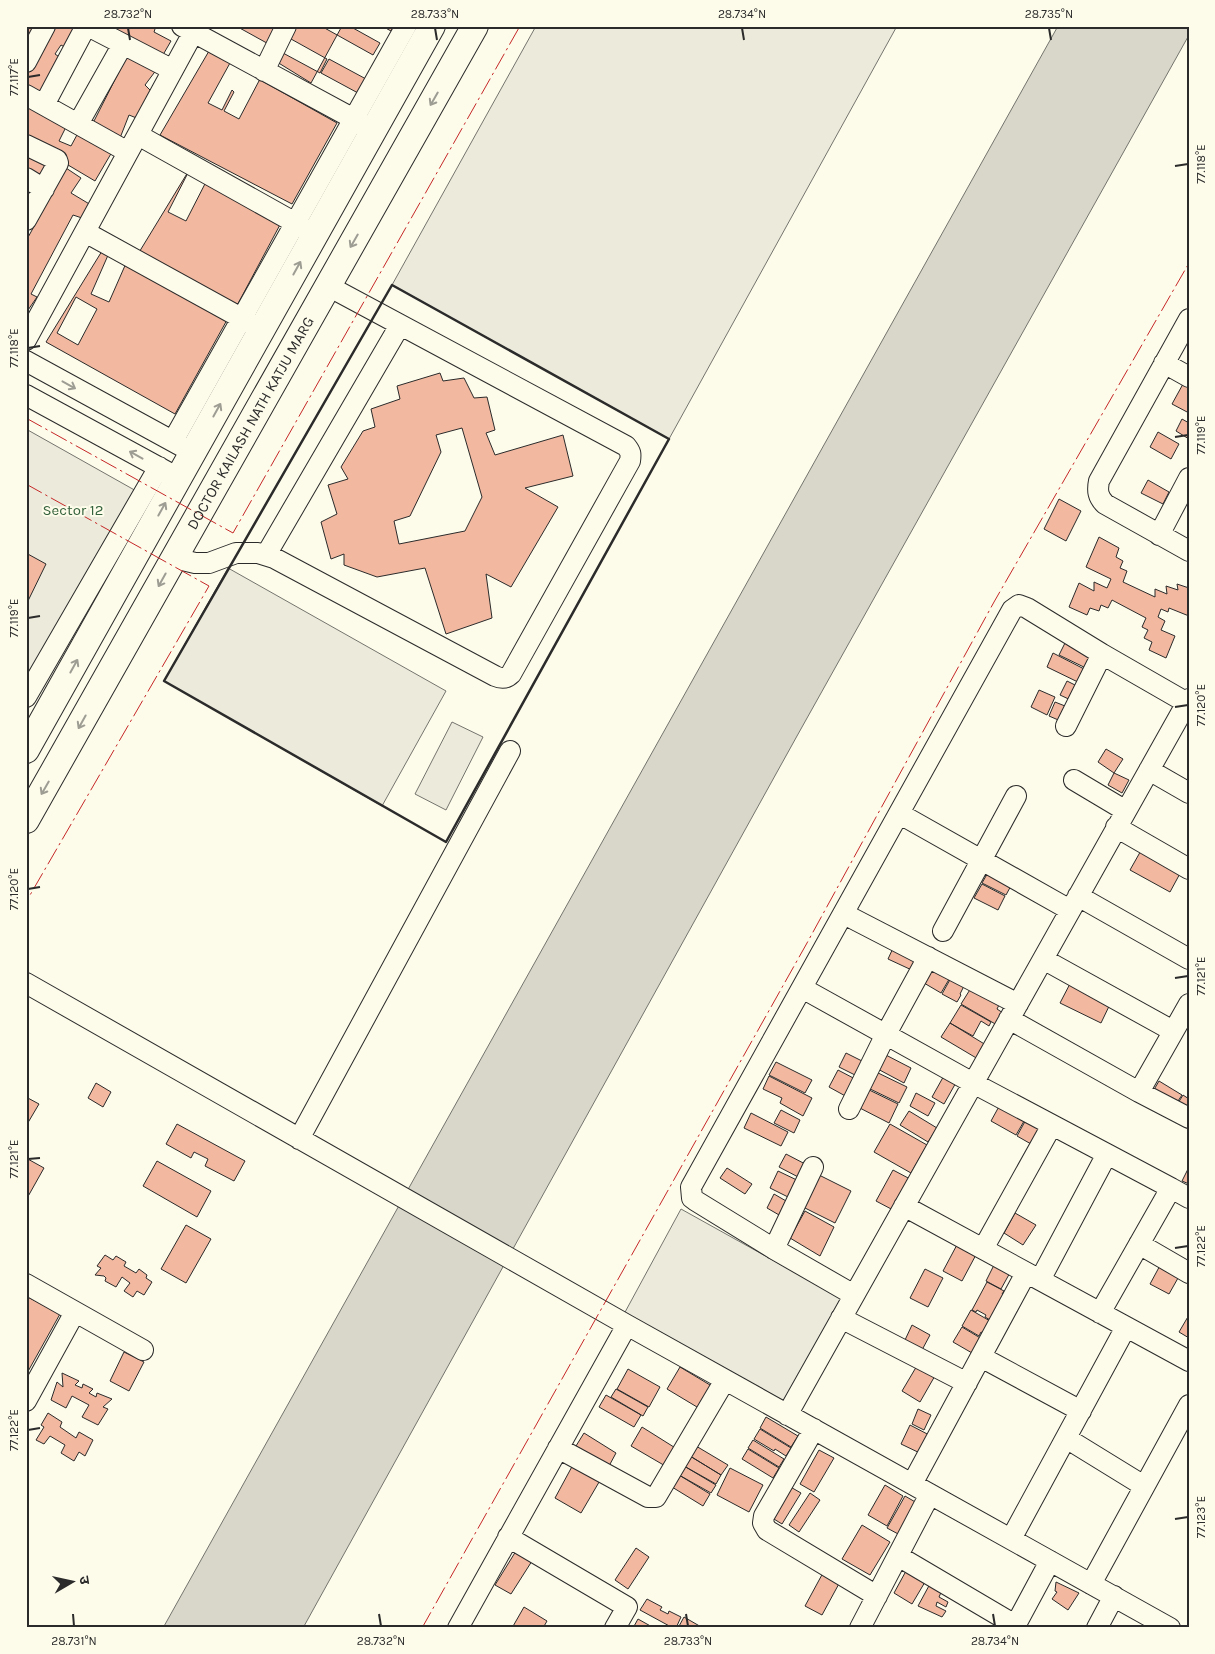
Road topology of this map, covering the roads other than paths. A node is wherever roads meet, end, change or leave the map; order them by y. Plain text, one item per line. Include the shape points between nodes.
1 (45, 26) edge
2 (87, 26) edge
3 (286, 26) edge
4 (406, 26) edge
5 (432, 26) edge
6 (475, 26) edge
7 (188, 29) edge
8 (124, 44) junction
9 (28, 53) edge
10 (417, 53) junction
11 (173, 70) junction
12 (264, 71) junction
13 (450, 71) junction
14 (26, 95) edge
15 (44, 105) junction
16 (78, 124) junction
17 (363, 124) junction
18 (133, 144) junction
19 (26, 145) edge
20 (26, 178) edge
21 (44, 189) junction
22 (26, 220) edge
23 (306, 229) junction
24 (85, 232) junction
25 (328, 286) junction
26 (1189, 319) edge
27 (253, 324) junction
28 (400, 325) junction
29 (26, 340) edge
30 (26, 361) edge
31 (1164, 362) junction
32 (1189, 377) edge
33 (26, 395) edge
34 (183, 447) junction
35 (169, 473) junction
36 (1189, 478) edge
37 (1160, 535) junction
38 (1189, 551) edge
39 (266, 555) junction
40 (174, 558) junction
41 (1102, 654) junction
42 (26, 697) edge
43 (1188, 702) edge
44 (1066, 726) dead end
45 (29, 745) edge
46 (510, 751) dead end
47 (63, 756) junction
48 (1149, 770) junction
49 (1074, 780) dead end
50 (1189, 793) edge
51 (1016, 796) dead end
52 (900, 814) junction
53 (1121, 819) junction
54 (26, 820) edge
55 (981, 860) junction
56 (1189, 869) edge
57 (1074, 903) junction
58 (844, 914) junction
59 (944, 930) dead end
60 (928, 957) junction
61 (1043, 959) junction
62 (1189, 959) edge
63 (26, 983) edge
64 (802, 988) junction
65 (1189, 1004) edge
66 (1013, 1011) junction
67 (1173, 1031) junction
68 (886, 1034) junction
69 (973, 1083) junction
70 (1139, 1092) junction
71 (849, 1109) dead end
72 (1189, 1118) edge
73 (1052, 1125) junction
74 (299, 1139) junction
75 (1107, 1154) junction
76 (813, 1167) dead end
77 (1171, 1188) junction
78 (1189, 1198) edge
79 (904, 1206) junction
80 (1139, 1244) junction
81 (774, 1249) junction
82 (983, 1250) junction
83 (1189, 1274) edge
84 (1033, 1277) junction
85 (26, 1284) edge
86 (854, 1295) junction
87 (75, 1312) junction
88 (1100, 1313) junction
89 (842, 1318) junction
90 (626, 1325) junction
91 (1126, 1327) junction
92 (143, 1350) dead end
93 (981, 1357) junction
94 (1189, 1361) edge
95 (724, 1380) junction
96 (967, 1383) junction
97 (26, 1400) edge
98 (1189, 1405) edge
99 (1081, 1412) junction
100 (787, 1415) junction
101 (814, 1429) junction
102 (1066, 1438) junction
103 (558, 1448) junction
104 (912, 1484) junction
105 (1144, 1486) junction
106 (930, 1494) junction
107 (508, 1537) junction
108 (1011, 1539) junction
109 (898, 1556) junction
110 (1050, 1561) junction
111 (1091, 1584) junction
112 (877, 1596) junction
113 (1114, 1596) junction
114 (866, 1626) edge
115 (1014, 1626) edge
116 (458, 1628) edge
117 (616, 1628) edge
118 (1097, 1628) edge
119 (1170, 1628) edge

1 - 9 street
2 - 8 street
2 - 15 street
3 - 12 street
4 - 17 street
5 - 10 main road
6 - 13 main road, DOCTOR KAILASH NATH KATJU MARG
7 - 11 street
7 - 12 street
8 - 11 street
8 - 16 street
10 - 13 main road
10 - 17 main road
11 - 18 street
12 - 17 street
13 -> 25 main road, DOCTOR KAILASH NATH KATJU MARG
14 - 15 street
15 - 16 street
16 - 18 street
17 - 23 main road
18 - 23 street
18 - 24 street
19 - 21 street via 57,162
20 - 21 street
21 - 22 street
23 - 27 main road
24 - 27 street
24 - 29 street
25 - 28 street
25 - 40 main road, DOCTOR KAILASH NATH KATJU MARG
26 - 31 street
27 - 34 main road
28 - 39 street
28 - 39 street via 630,451 630,461 511,674 507,678 495,676
30 -> 34 street
31 - 32 street
31 - 37 street via 1099,481 1098,494 1105,504
35 -> 33 street
34 - 35 main road
35 - 42 street
45 -> 35 main road
36 - 37 street
37 - 38 street
39 - 40 street via 236,553 209,563
40 -> 47 main road, DOCTOR KAILASH NATH KATJU MARG
41 - 43 street
41 - 44 street
41 - 52 street via 1027,608 1019,606 1012,610
43 - 48 street
45 - 47 main road
46 - 74 street
47 -> 54 main road, DOCTOR KAILASH NATH KATJU MARG
48 - 50 street
48 - 53 street
49 - 53 street
51 - 55 street
52 - 55 street
52 - 58 street
53 - 56 street
53 - 57 street
55 - 57 street
55 - 59 street
57 - 61 street
57 - 62 street
58 - 60 street
58 - 64 street
60 - 66 street
60 - 68 street
61 - 66 street
61 - 67 street
63 - 74 street
64 - 68 street
64 - 81 street via 691,1188 692,1198 696,1201
65 - 67 street
66 - 69 street
66 - 70 street
67 - 70 street
68 - 69 street
68 - 71 street
69 - 73 street
69 - 79 street
70 - 72 street
73 - 75 street
73 - 82 street
74 - 90 street
75 - 77 street
75 - 84 street
76 - 81 street
77 - 78 street
77 - 80 street
79 - 82 street
79 - 86 street
80 - 83 street
80 - 88 street
81 - 86 street
82 - 84 street
84 - 88 street
84 - 93 street
85 - 87 street
86 - 89 street
87 - 92 street
87 - 97 street
88 - 91 street
89 - 96 street
89 - 100 street
90 - 95 street
90 - 103 street
91 - 94 street
91 - 99 street
93 - 96 street
93 - 99 street
95 - 100 street
95 - 103 street via 656,1497 648,1497
96 - 104 street
98 - 105 street
99 - 102 street
100 - 101 street
101 - 104 street
101 - 112 street via 763,1523 767,1530
102 - 105 street
102 - 108 street
103 - 107 street
104 - 106 street
105 - 111 street
106 - 108 street
106 - 109 street
107 - 116 street
107 - 117 street via 627,1607
108 - 110 street
109 - 112 street
109 - 115 street
110 - 111 street
110 - 115 street
111 - 113 street
112 - 114 street
113 - 118 street
113 - 119 street

